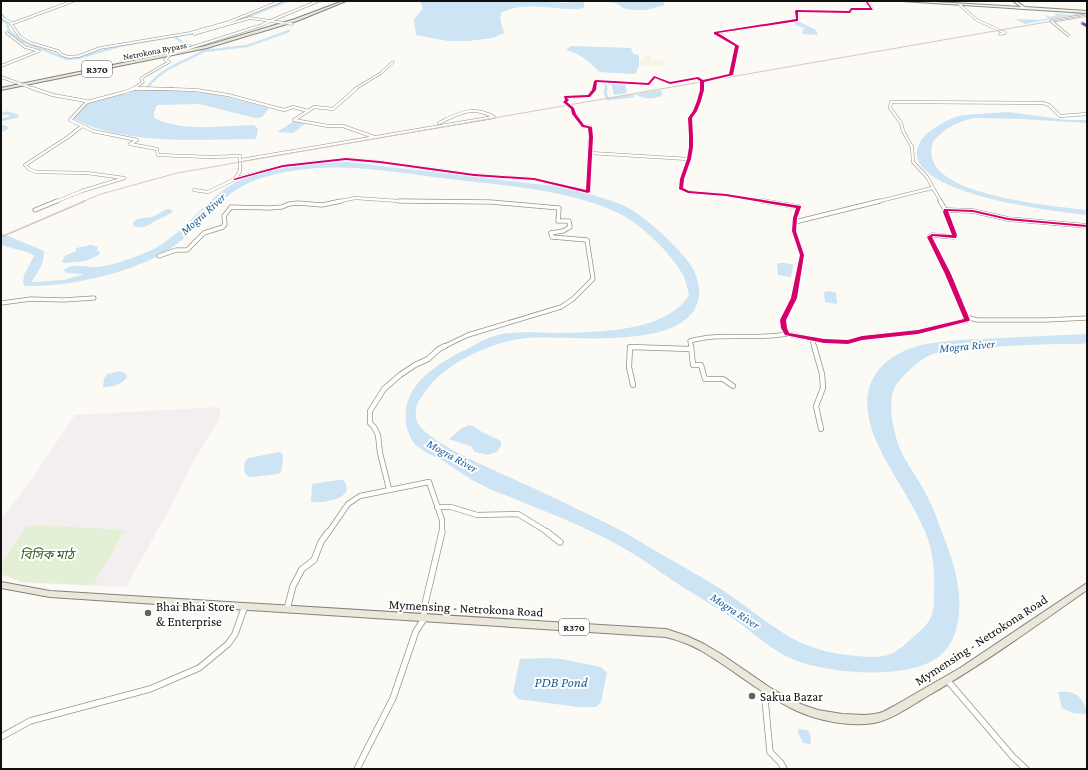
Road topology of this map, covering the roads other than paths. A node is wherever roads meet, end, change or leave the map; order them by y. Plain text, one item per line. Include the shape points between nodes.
1 (73, 1) edge
2 (281, 1) edge
3 (318, 1) edge
4 (345, 1) edge
5 (866, 1) edge
6 (903, 1) edge
7 (956, 1) edge
8 (1014, 1) edge
9 (960, 5) junction
10 (1024, 9) junction
11 (1087, 12) edge
12 (1, 15) edge
13 (1087, 15) edge
14 (270, 21) junction
15 (1082, 23) dead end
16 (11, 24) junction
17 (292, 24) dead end
18 (1087, 26) edge
19 (6, 33) dead end
20 (194, 34) dead end
21 (1000, 34) dead end
22 (1068, 35) dead end
23 (21, 37) junction
24 (13, 39) junction
25 (170, 55) junction
26 (393, 62) dead end
27 (1, 66) edge
28 (1, 77) edge
29 (703, 80) junction
30 (24, 84) junction
31 (1, 89) edge
32 (131, 90) junction
33 (87, 102) junction
34 (308, 111) junction
35 (1087, 114) edge
36 (439, 123) dead end
37 (82, 126) junction
38 (375, 137) junction
39 (590, 153) junction
40 (688, 159) junction
41 (241, 160) junction
42 (235, 179) junction
43 (932, 188) junction
44 (194, 190) dead end
45 (35, 210) dead end
46 (946, 211) junction
47 (794, 222) junction
48 (1087, 226) edge
49 (159, 256) dead end
50 (94, 298) dead end
51 (1, 303) edge
52 (966, 317) junction
53 (1087, 318) edge
54 (787, 334) junction
55 (812, 339) junction
56 (690, 349) junction
57 (633, 385) dead end
58 (733, 386) dead end
59 (821, 429) dead end
60 (389, 489) junction
61 (438, 507) junction
62 (560, 542) dead end
63 (1, 585) edge
64 (1087, 586) edge
65 (245, 606) junction
66 (287, 610) junction
67 (424, 618) junction
68 (948, 681) junction
69 (764, 689) junction
70 (1, 737) edge
71 (358, 769) edge
72 (784, 769) edge
73 (1026, 769) edge

1 - 16 street
2 - 23 street via 229,22 190,33 106,47 69,57
3 - 14 street
4 - 25 main road, Netrokona Bypass / R370 via 296,20 203,48
5 - 29 street via 872,9 851,9 850,12 796,11 797,20 715,33 737,46 731,75
6 - 9 main road
7 - 9 street
8 - 10 main road
9 - 10 main road
9 - 21 street via 977,20 1005,33
10 - 11 main road
12 - 16 street
13 - 22 street via 1051,21
14 - 17 street
14 - 20 street via 250,18
14 - 25 street
15 - 18 street
16 - 23 street
19 - 24 street
23 - 24 street
24 - 27 street via 25,47 39,51
25 - 30 main road, Netrokona Bypass / R370
25 - 32 street via 164,60 169,62 143,77 143,82
26 - 34 street via 381,73 355,89 333,110 314,107
28 - 30 street
29 - 39 street via 698,78 670,83 654,77 649,84 596,81 589,96 565,97 565,102 573,109 583,126 590,127
29 - 40 street via 694,113 690,118 692,134
30 - 31 main road, Netrokona Bypass / R370
30 - 33 street via 53,95
32 - 33 street
32 - 34 street via 196,90 228,95 284,110 293,107
33 - 37 street via 70,120
34 - 38 street via 294,120 342,126
35 - 43 street via 1060,116 1049,105 1043,103 891,102 890,108 912,147 913,162 927,177
36 - 38 street via 472,109 494,116
37 - 41 street via 137,140 130,144 157,149 158,155 219,159 240,156
37 - 45 street via 70,137 43,151 25,165 36,172 87,173 124,178
38 - 41 street
39 - 40 street
39 - 42 street via 591,173 588,192 534,179 474,175 346,159 283,166
40 - 47 street via 681,176 681,189 796,206 799,207
41 - 42 street via 240,171
42 - 44 street via 208,192
43 - 46 street
43 - 47 street
46 - 48 street via 973,211 1002,218
46 - 52 street via 954,237 929,237
47 - 54 street via 794,231 802,255 794,298 783,320
49 - 60 street via 176,250 187,250 204,233 223,227 224,216 231,207 269,208 298,203 322,205 355,198 374,198 398,201 491,202 559,208 558,221 569,221 570,227 551,233 552,237 587,240 594,279 561,307 463,337 439,349 384,389 370,411 370,423 378,432 380,457
50 - 51 street via 31,299
52 - 53 street via 977,320
52 - 55 street via 967,320 964,322 918,332 848,342
54 - 55 street
54 - 56 street via 762,337 704,337 690,341
55 - 59 street via 822,374 823,388 816,406
56 - 57 street via 630,347 629,367
56 - 58 street via 693,365 701,365 705,379 722,379
60 - 61 street via 429,482
60 - 66 street via 360,496 348,504 321,542 314,560 302,569 293,586
61 - 62 street via 451,507 477,515 518,514
61 - 67 street via 442,520 442,534 424,608
63 - 65 main road, Mymensing - Netrokona Road / R370 via 50,594
64 - 68 main road, Mymensing - Netrokona Road / R370
65 - 66 main road, Mymensing - Netrokona Road / R370
65 - 70 street via 235,634 228,644 199,668 150,689 30,721
66 - 67 main road, Mymensing - Netrokona Road / R370
67 - 69 main road, Mymensing - Netrokona Road / R370 via 666,633 696,644
67 - 71 street via 416,631 392,698
68 - 69 main road, Mymensing - Netrokona Road / R370 via 882,717 861,719 840,719 820,715 800,708
68 - 73 street
69 - 72 street via 770,752

